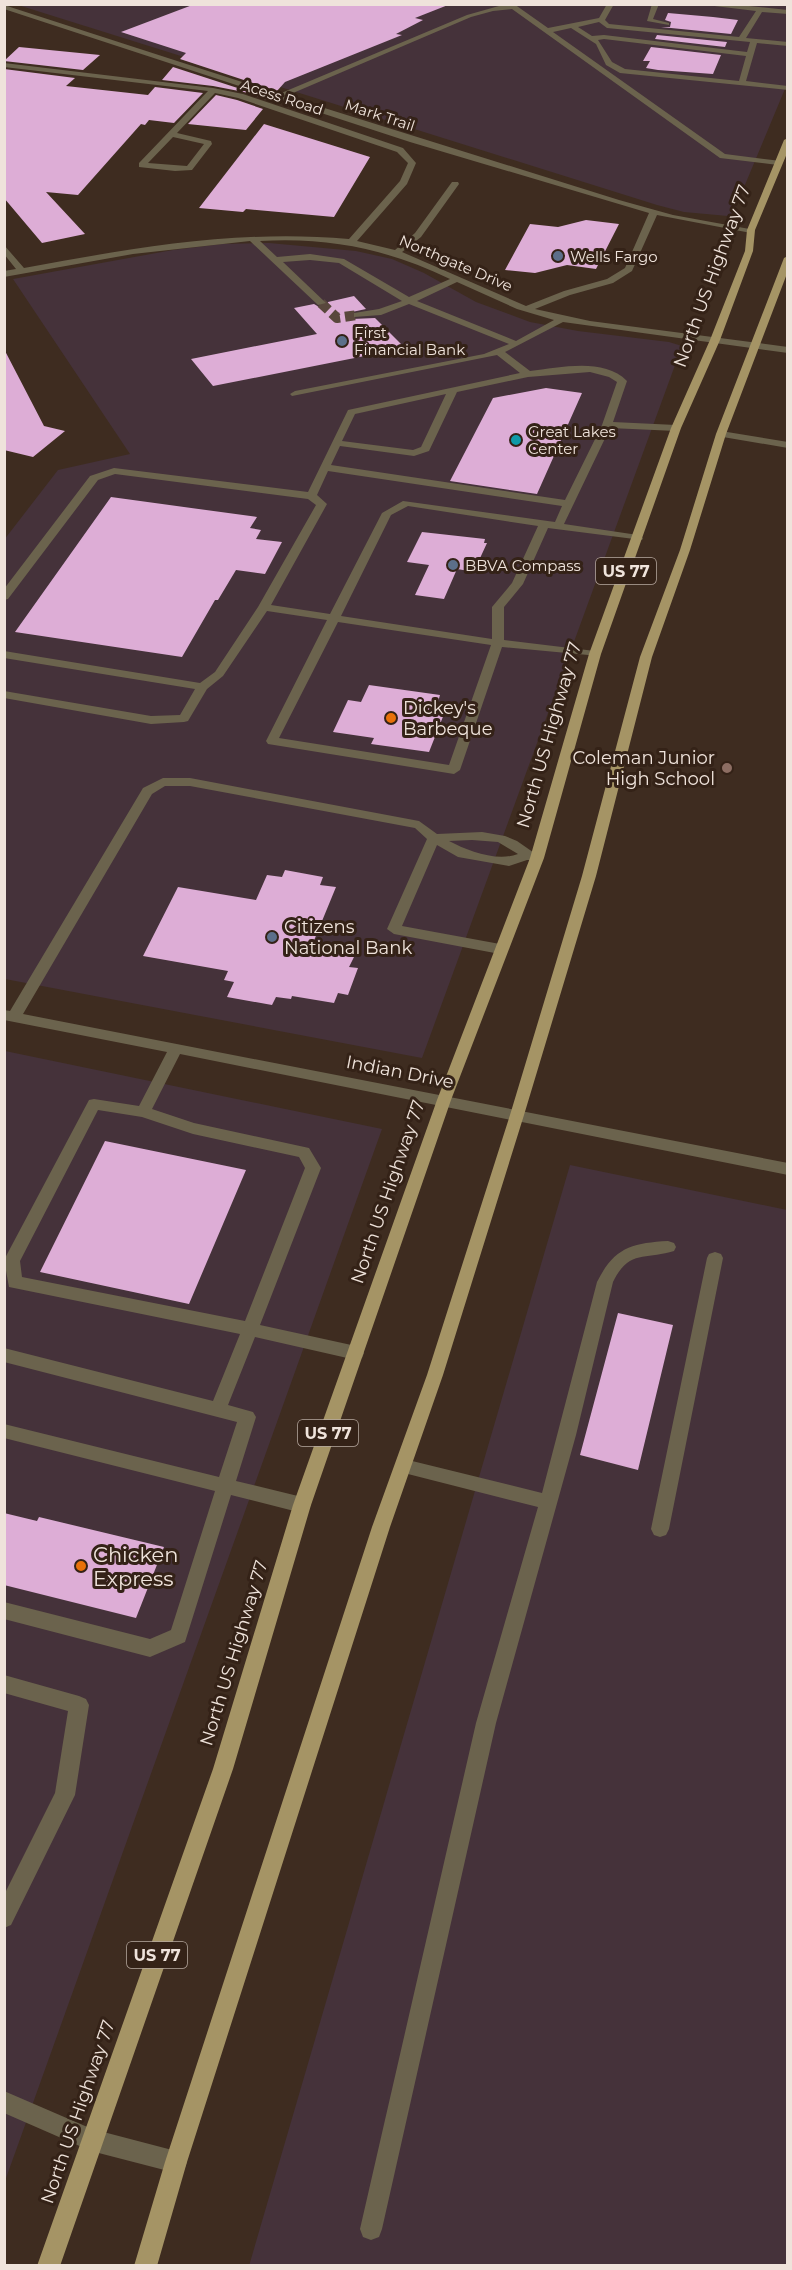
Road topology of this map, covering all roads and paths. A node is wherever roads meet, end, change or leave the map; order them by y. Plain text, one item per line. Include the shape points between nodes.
1 (611, 4) edge
2 (656, 4) edge
3 (701, 4) edge
4 (511, 6) edge
5 (4, 7) edge
6 (760, 10) junction
7 (788, 12) edge
8 (602, 20) junction
9 (572, 26) junction
10 (546, 31) junction
11 (743, 36) junction
12 (591, 38) junction
13 (754, 41) junction
14 (788, 44) edge
15 (750, 54) junction
16 (4, 65) edge
17 (742, 84) junction
18 (788, 88) edge
19 (213, 90) junction
20 (280, 96) junction
21 (171, 134) junction
22 (788, 140) edge
23 (783, 164) edge
24 (455, 184) dead end
25 (654, 212) junction
26 (751, 230) junction
27 (252, 238) junction
28 (351, 242) junction
29 (4, 247) edge
30 (396, 253) junction
31 (788, 258) edge
32 (276, 260) junction
33 (21, 271) junction
34 (4, 274) edge
35 (458, 278) junction
36 (409, 301) junction
37 (321, 303) tunnel mouth
38 (526, 309) junction
39 (357, 315) tunnel mouth
40 (562, 319) junction
41 (715, 340) junction
42 (517, 344) junction
43 (755, 346) junction
44 (788, 350) edge
45 (498, 351) junction
46 (528, 374) junction
47 (453, 390) junction
48 (295, 394) dead end
49 (607, 425) junction
50 (676, 428) junction
51 (721, 434) junction
52 (336, 443) junction
53 (788, 445) edge
54 (325, 466) junction
55 (311, 496) junction
56 (569, 504) junction
57 (544, 524) junction
58 (558, 526) junction
59 (638, 538) junction
60 (4, 597) edge
61 (264, 607) junction
62 (334, 618) junction
63 (498, 643) junction
64 (4, 654) edge
65 (595, 654) junction
66 (202, 687) junction
67 (4, 694) edge
68 (434, 838) junction
69 (532, 856) junction
70 (500, 950) junction
71 (9, 1016) edge
72 (175, 1049) junction
73 (444, 1100) junction
74 (143, 1112) junction
75 (517, 1115) junction
76 (788, 1169) edge
77 (668, 1247) dead end
78 (715, 1258) dead end
79 (250, 1329) junction
80 (356, 1353) junction
81 (4, 1355) edge
82 (219, 1410) junction
83 (4, 1431) edge
84 (404, 1466) junction
85 (224, 1486) junction
86 (548, 1502) junction
87 (302, 1505) junction
88 (660, 1529) dead end
89 (4, 1610) edge
90 (4, 1684) edge
91 (4, 1918) edge
92 (4, 2102) edge
93 (92, 2140) junction
94 (176, 2162) junction
95 (371, 2229) dead end
96 (48, 2265) edge
97 (145, 2265) edge

1 - 8 street
2 - 11 street via 649,21
3 - 6 street
4 - 10 street
4 - 20 street via 469,16
5 - 20 street, Mark Trail
6 - 7 street
6 - 11 street
8 - 9 street
8 - 11 street via 608,26
9 - 10 street
9 - 12 street
10 - 23 street via 723,156
11 - 13 street
12 - 15 street
12 - 17 street via 599,43 609,63 623,72
13 - 14 street
13 - 15 street
15 - 17 street
16 - 19 street, Acess Road
17 - 18 street
19 - 21 street, Acess Road
19 - 28 street, Acess Road via 400,150 412,163 404,182
20 - 25 street, Mark Trail
21 - 21 street, Acess Road via 164,141 142,165 189,168 208,144
22 - 23 main road, North US Highway 77 / US 77
23 - 26 main road, North US Highway 77 / US 77
24 - 30 street via 418,235
25 - 26 street, Mark Trail
25 - 38 street via 629,269 610,281
26 - 41 main road, North US Highway 77 / US 77 via 749,251
27 - 28 street, Northgate Drive
27 - 32 street
27 - 33 street, Northgate Drive via 180,245
28 - 30 street, Northgate Drive
29 - 33 street
30 - 35 street, Northgate Drive
31 - 43 main road, US 77
32 - 36 street via 310,257 341,261
32 - 37 street
33 - 34 street, Northgate Drive
35 - 36 street
35 - 38 street, Northgate Drive
36 - 39 street via 381,312
36 - 42 street
38 - 40 street, Northgate Drive
40 - 41 street, Northgate Drive
40 - 42 street
41 - 43 street, Northgate Drive
41 - 50 main road, North US Highway 77 / US 77
42 - 45 street
43 - 44 street, Northgate Drive
43 - 51 main road, US 77
45 - 46 street
45 - 48 street
46 - 47 street
46 - 49 street via 590,370 613,373 622,381
47 - 52 street via 351,412
47 - 52 street via 425,449 414,453
49 - 50 street
49 - 56 street
50 - 59 main road, North US Highway 77 / US 77
51 - 53 street
51 - 75 main road, US 77 via 646,657 589,876
52 - 54 street
54 - 55 street
54 - 56 street
55 - 60 street via 114,471 94,478
55 - 61 street via 322,504
56 - 58 street
57 - 58 street
57 - 62 street via 407,503 387,513
57 - 63 street via 517,584 498,607
58 - 59 street
59 - 65 main road, North US Highway 77 / US 77
61 - 62 street
61 - 66 street via 219,674
62 - 63 street
62 - 63 street via 272,741 454,770
63 - 65 street
64 - 66 street
65 - 69 main road, North US Highway 77 / US 77
66 - 67 street via 184,718 151,720
68 - 69 street via 473,835 509,841
68 - 69 street via 463,854 508,862
68 - 70 street via 394,929
68 - 71 street via 419,825 190,782 164,782 147,791
69 - 70 main road, North US Highway 77 / US 77
70 - 73 main road, North US Highway 77 / US 77
71 - 72 street, Indian Drive
72 - 73 street, Indian Drive
72 - 74 street
73 - 75 street, Indian Drive
73 - 80 main road, North US Highway 77 / US 77
74 - 79 street via 193,1128 304,1152 313,1168
74 - 79 street via 94,1104 12,1261 15,1282
75 - 76 street, Indian Drive
75 - 84 main road, US 77
77 - 86 street via 630,1252 610,1269
78 - 88 street
79 - 80 street
79 - 82 street
80 - 87 main road, North US Highway 77 / US 77
81 - 82 street
82 - 85 street via 247,1416
83 - 85 street
84 - 86 street
84 - 94 main road, US 77
85 - 87 street
85 - 89 street via 178,1636 150,1647
86 - 95 street via 488,1716
87 - 93 main road, North US Highway 77 / US 77 via 223,1769
90 - 91 street via 79,1706 65,1795
92 - 93 street
93 - 94 street
93 - 96 main road, North US Highway 77 / US 77
94 - 97 main road, US 77

